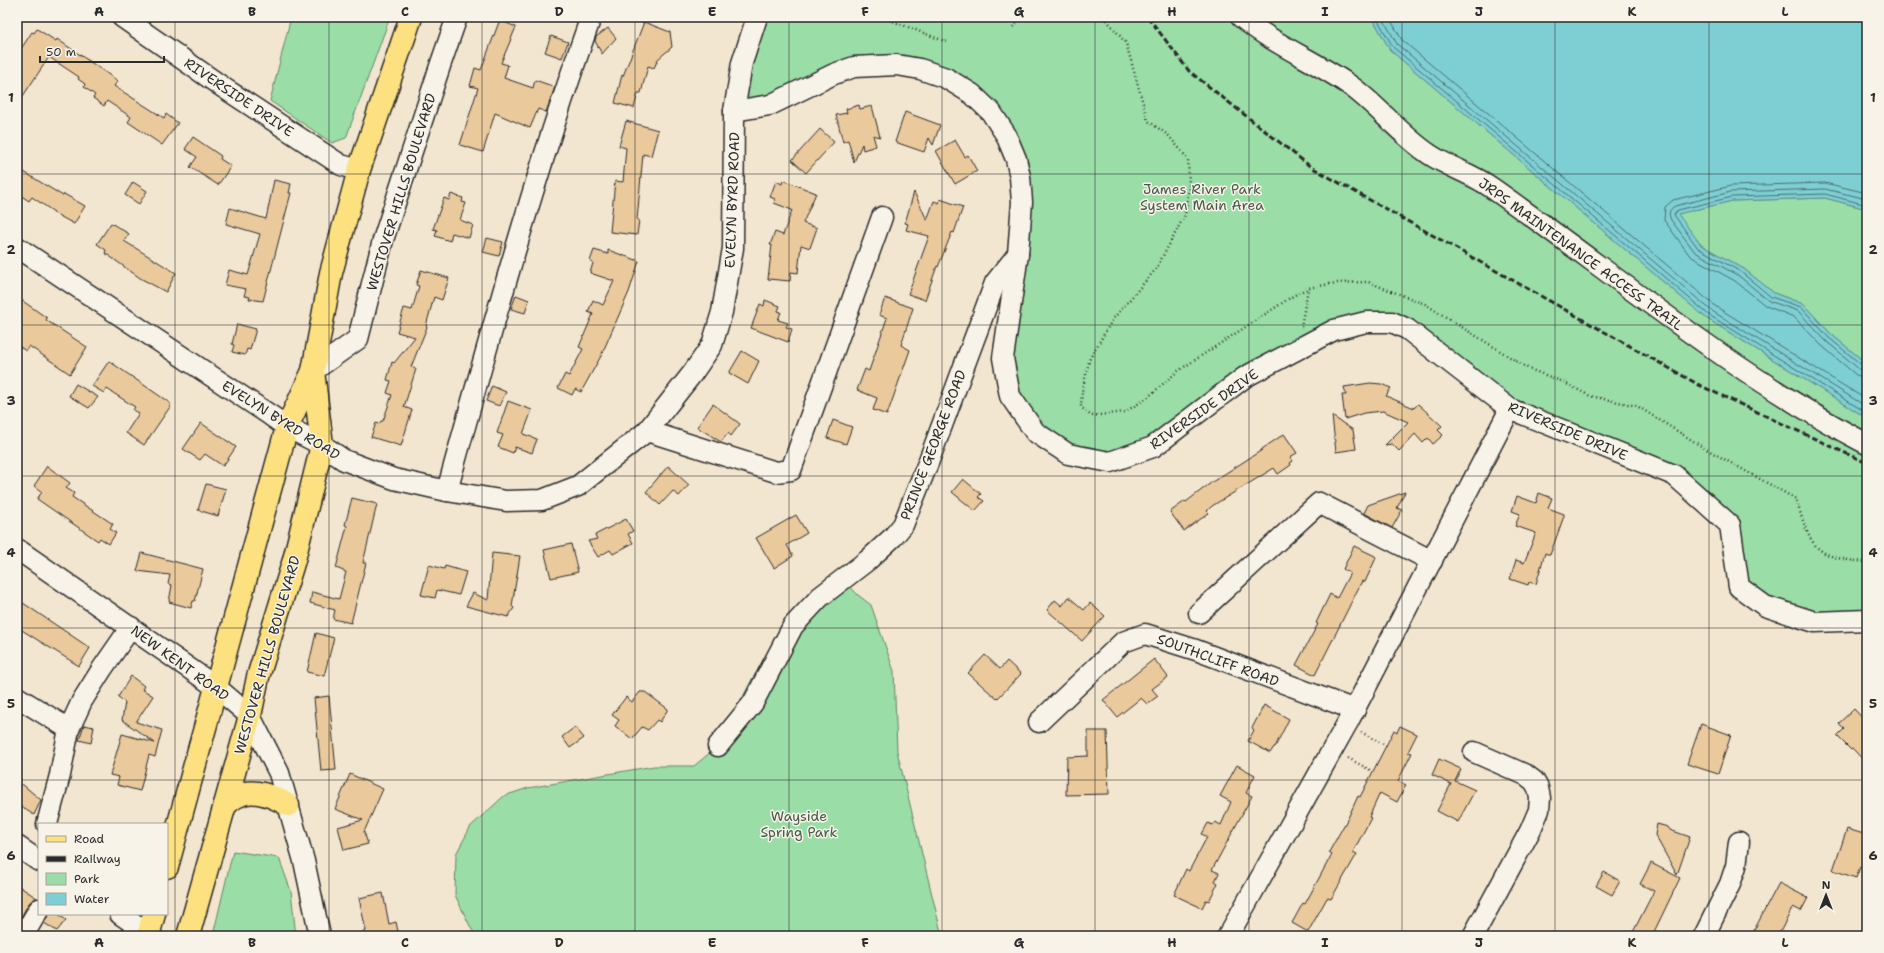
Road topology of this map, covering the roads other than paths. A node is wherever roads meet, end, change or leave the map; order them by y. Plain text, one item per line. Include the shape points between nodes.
1 (122, 17) edge
2 (411, 17) edge
3 (457, 17) edge
4 (591, 17) edge
5 (757, 17) edge
6 (1241, 17) edge
7 (734, 111) junction
8 (360, 170) junction
9 (882, 217) dead end
10 (17, 247) edge
11 (1018, 254) junction
12 (313, 371) junction
13 (1510, 408) junction
14 (287, 427) junction
15 (647, 431) junction
16 (1867, 444) edge
17 (322, 445) junction
18 (447, 491) junction
19 (17, 549) edge
20 (1432, 561) junction
21 (1199, 613) dead end
22 (1867, 620) edge
23 (131, 627) junction
24 (216, 687) junction
25 (17, 697) edge
26 (1355, 710) junction
27 (250, 716) junction
28 (1039, 722) dead end
29 (69, 729) junction
30 (718, 746) dead end
31 (1474, 752) dead end
32 (225, 805) junction
33 (288, 805) junction
34 (47, 823) edge
35 (1739, 842) dead end
36 (17, 846) edge
37 (38, 857) edge
38 (168, 863) edge
39 (38, 911) edge
40 (122, 915) edge
41 (151, 930) edge
42 (23, 936) edge
43 (188, 936) edge
44 (320, 936) edge
45 (1228, 936) edge
46 (1472, 936) edge
47 (1704, 936) edge

1 - 8 street, RIVERSIDE DRIVE via 341,165
2 - 8 main road, WESTOVER HILLS BOULEVARD
3 - 12 street, WESTOVER HILLS BOULEVARD via 383,240 358,339
4 - 18 street via 543,158
5 - 7 street via 742,63
6 - 16 street, JRPS MAINTENANCE ACCESS TRAIL via 1257,30 1349,85 1429,154 1490,186 1644,300 1750,374
7 - 11 street, RIVERSIDE DRIVE via 770,105 834,74 854,68 897,65 920,69 946,78 972,94 991,112 1006,135 1016,159 1022,208
7 - 15 street, EVELYN BYRD ROAD via 733,248 722,312 712,346
8 - 12 main road, WESTOVER HILLS BOULEVARD via 331,273
9 - 15 street via 791,470 776,472
10 - 14 street, EVELYN BYRD ROAD
11 - 13 street, RIVERSIDE DRIVE via 1003,358 1010,396 1035,432 1068,454 1110,462 1153,447 1245,377 1334,330 1366,322 1392,322 1407,329
11 - 30 street, PRINCE GEORGE ROAD via 995,283 928,463 902,525 868,560 820,597 793,626 753,703
12 - 14 main road, WESTOVER HILLS BOULEVARD
12 - 17 main road, WESTOVER HILLS BOULEVARD
13 - 20 street
13 - 22 street, RIVERSIDE DRIVE via 1674,475 1730,525 1739,587 1765,606 1815,622
14 - 17 street, EVELYN BYRD ROAD
14 - 24 main road, WESTOVER HILLS BOULEVARD
15 - 18 street, EVELYN BYRD ROAD via 578,486 542,500 506,501
17 - 18 street, EVELYN BYRD ROAD via 344,460 387,476
17 - 27 main road, WESTOVER HILLS BOULEVARD via 294,560 258,677
19 - 23 street, NEW KENT ROAD
20 - 21 street via 1319,503
20 - 26 street
23 - 24 street, NEW KENT ROAD
23 - 29 street via 90,688
24 - 27 street, NEW KENT ROAD
24 - 38 main road, WESTOVER HILLS BOULEVARD
25 - 29 street
26 - 28 street, SOUTHCLIFF ROAD via 1196,650 1145,634 1124,642
26 - 45 street
27 - 32 main road, WESTOVER HILLS BOULEVARD
27 - 33 street, NEW KENT ROAD via 279,773
29 - 34 street
31 - 46 street via 1526,775 1534,781 1540,798 1539,810 1530,831
32 - 33 main road via 239,795 259,793 275,796
32 - 43 main road, WESTOVER HILLS BOULEVARD
33 - 44 street, NEW KENT ROAD via 304,861
35 - 47 street via 1736,866 1730,884
36 - 37 street
39 - 42 street
40 - 41 street

